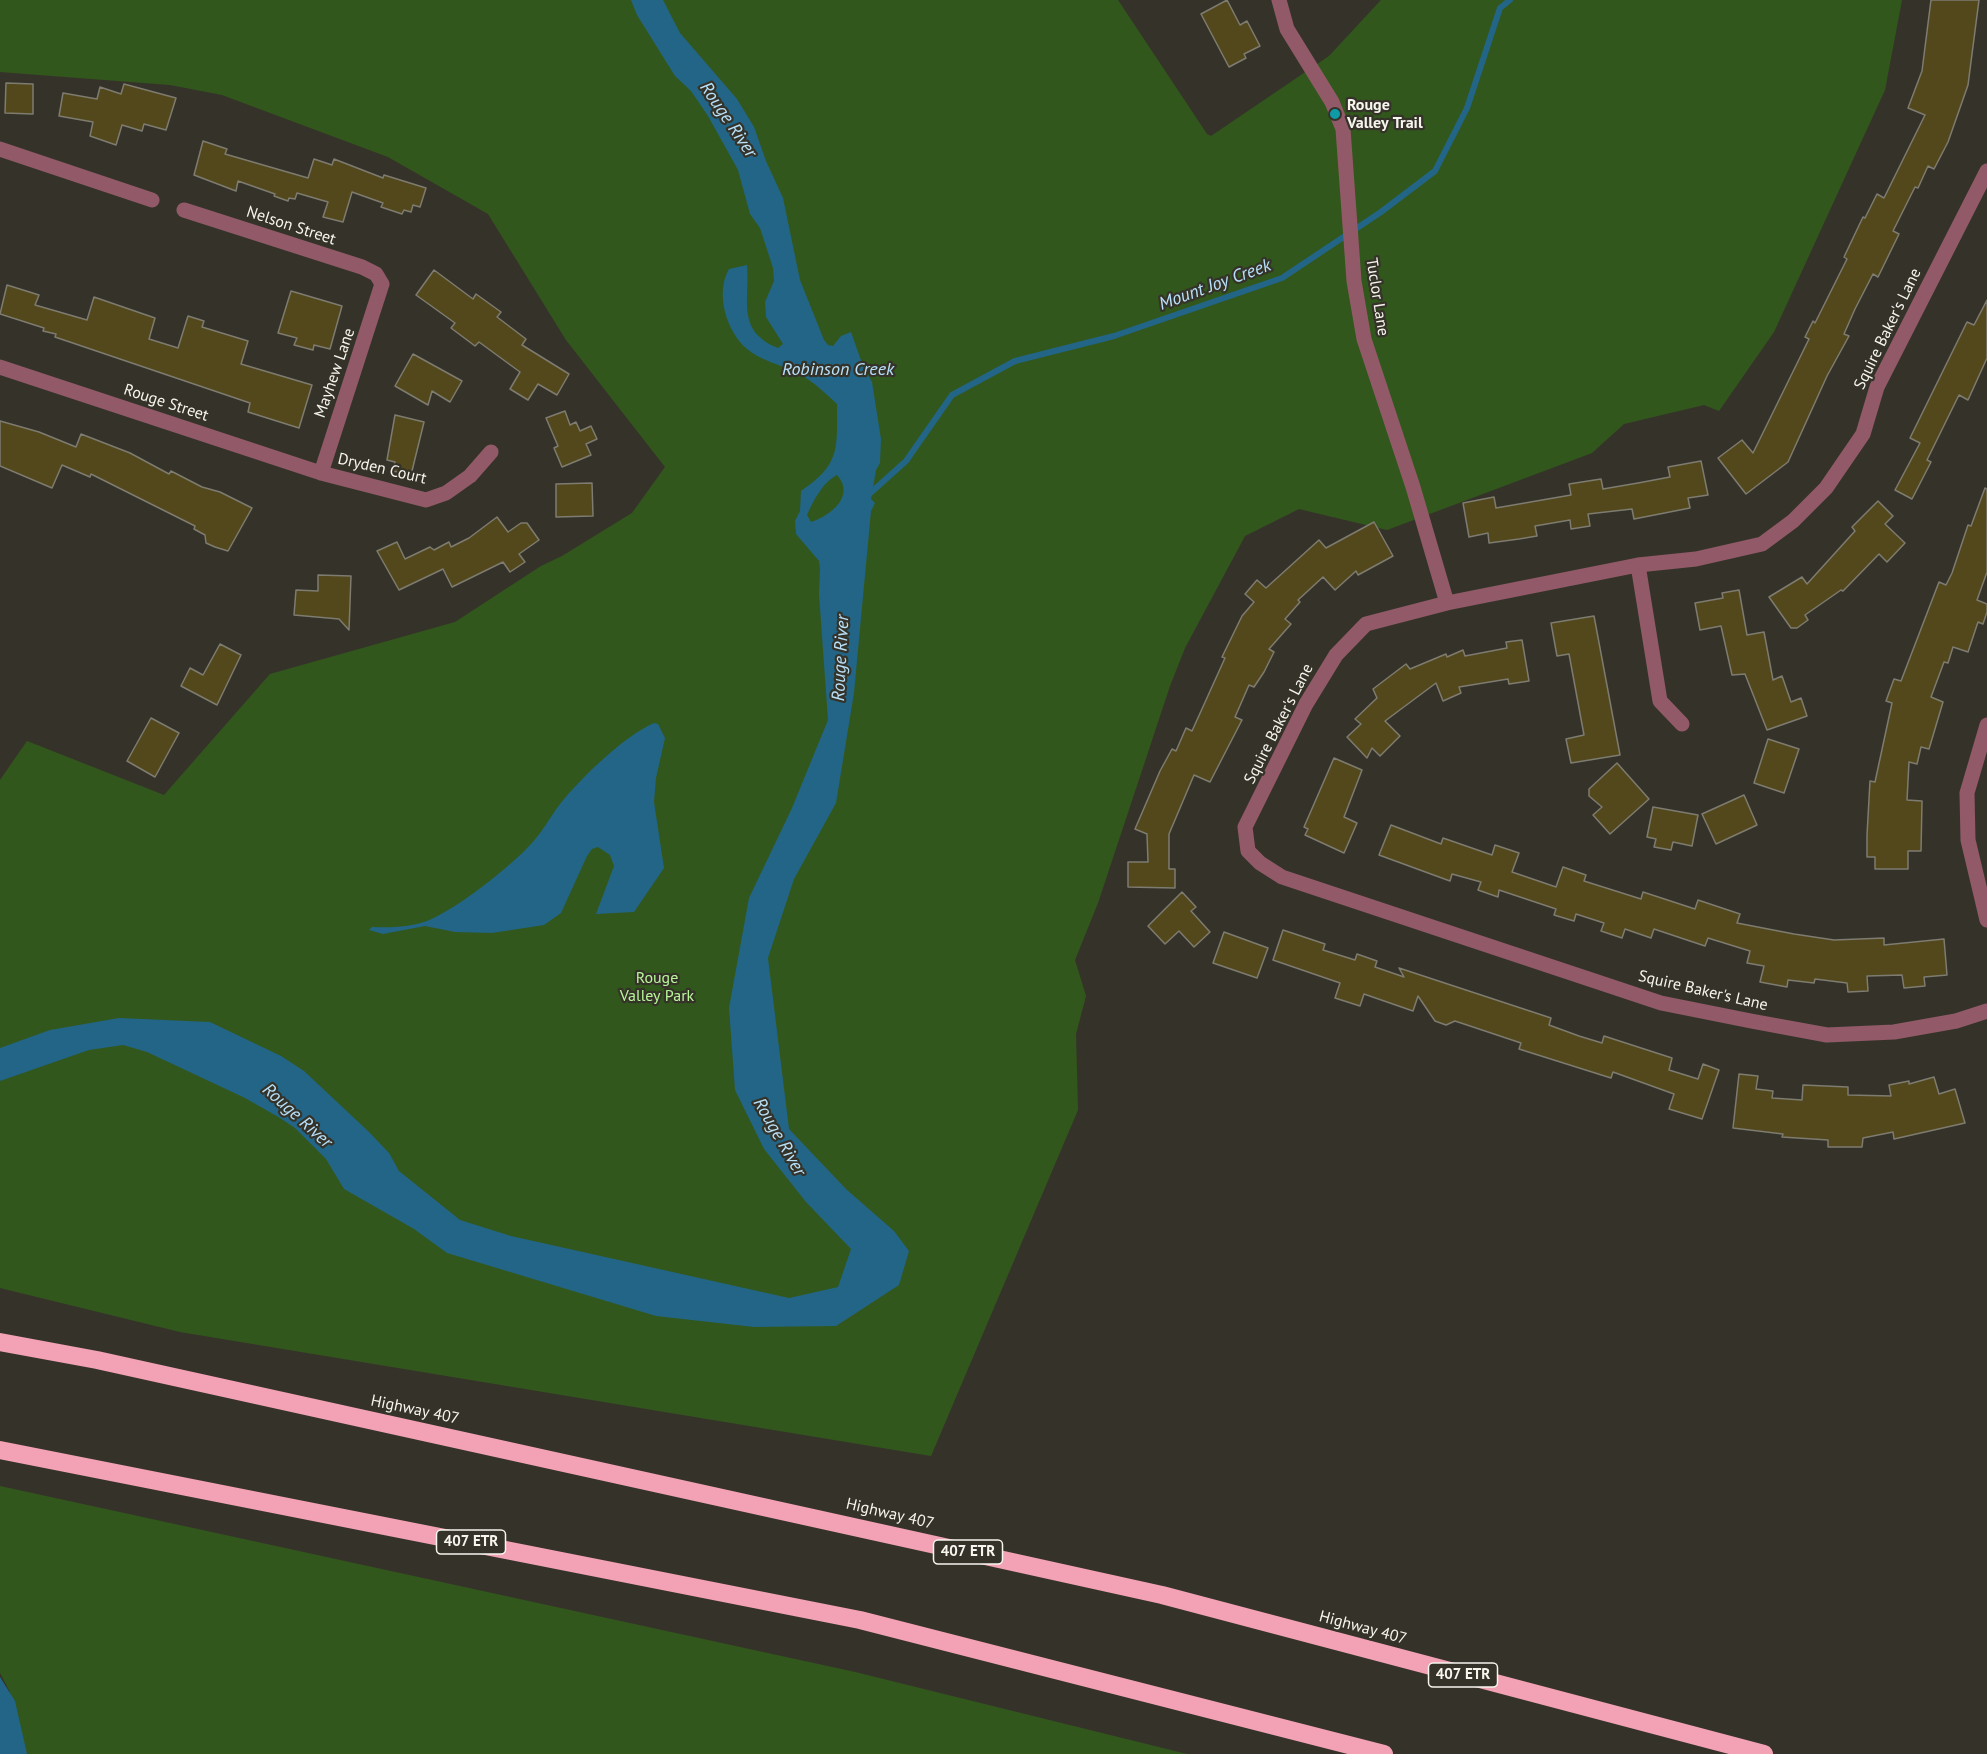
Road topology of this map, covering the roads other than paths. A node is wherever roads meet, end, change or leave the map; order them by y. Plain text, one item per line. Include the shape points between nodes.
1 (1279, 0) edge
2 (0, 149) edge
3 (1987, 171) edge
4 (152, 200) dead end
5 (184, 210) dead end
6 (382, 284) joint
7 (0, 367) edge
8 (491, 452) dead end
9 (321, 473) junction
10 (1638, 565) junction
11 (1447, 603) junction
12 (1682, 724) dead end
13 (1987, 725) edge
14 (1987, 920) edge
15 (1987, 1011) edge
16 (0, 1342) edge
17 (0, 1450) edge
18 (1384, 1754) edge
19 (1764, 1754) edge

1 - 11 street, Tuclor Lane via 1287,29 1332,102 1343,129 1354,281 1364,339
2 - 4 street
3 - 10 street, Squire Baker's Lane via 1877,387 1863,434 1826,488 1793,521 1761,544 1696,559
5 - 6 street, Nelson Street via 362,267 376,274
6 - 9 street, Mayhew Lane
7 - 9 street, Rouge Street
8 - 9 street, Dryden Court via 470,476 446,493 426,500
10 - 11 street, Squire Baker's Lane
10 - 12 street via 1660,700
11 - 15 street, Squire Baker's Lane via 1366,624 1336,655 1306,704 1245,827 1248,851 1260,863 1282,877 1650,999 1751,1021 1827,1035 1882,1033 1956,1022
13 - 14 street via 1967,805 1968,840
16 - 19 highway, Highway 407 / 407 ETR via 97,1360 1162,1595
17 - 18 highway, 407 ETR via 860,1620

